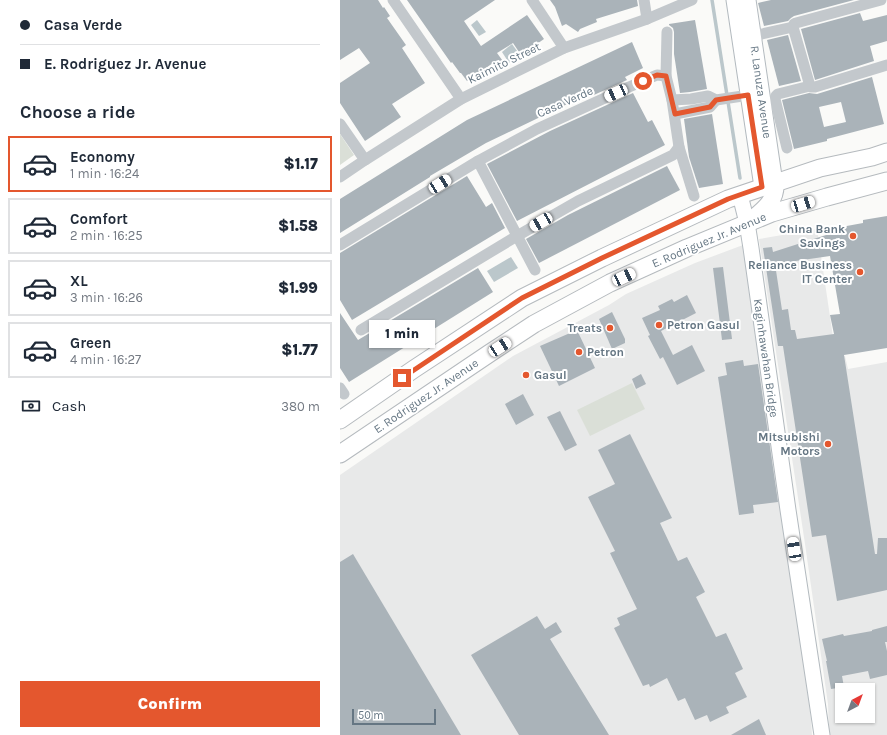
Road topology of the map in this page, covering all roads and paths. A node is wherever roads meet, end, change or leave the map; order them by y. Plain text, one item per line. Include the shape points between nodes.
1 (393, 0) edge
2 (532, 0) edge
3 (644, 0) edge
4 (692, 0) edge
5 (734, 0) edge
6 (748, 0) edge
7 (881, 0) edge
8 (648, 19) junction
9 (793, 27) junction
10 (667, 32) dead end
11 (753, 36) junction
12 (564, 48) junction
13 (887, 65) edge
14 (666, 76) junction
15 (810, 86) junction
16 (749, 95) junction
17 (461, 99) junction
18 (672, 100) junction
19 (718, 100) junction
20 (675, 114) junction
21 (340, 124) edge
22 (679, 147) junction
23 (787, 148) dead end
24 (887, 152) edge
25 (365, 160) junction
26 (478, 161) junction
27 (340, 177) edge
28 (887, 181) edge
29 (769, 190) junction
30 (740, 195) junction
31 (694, 196) dead end
32 (791, 208) junction
33 (747, 223) junction
34 (517, 236) junction
35 (340, 246) edge
36 (535, 270) dead end
37 (361, 330) dead end
38 (340, 420) edge
39 (340, 454) edge
40 (822, 735) edge

1 - 17 street
2 - 12 street
3 - 8 street
4 - 8 street, Kaimito Street
5 - 16 main road, R. Lanuza Avenue
6 - 11 main road, R. Lanuza Avenue
7 - 9 street via 796,22
8 - 12 street, Kaimito Street
9 - 11 street
9 - 15 street
10 - 14 street
11 - 16 main road, R. Lanuza Avenue
12 - 17 street, Kaimito Street
13 - 15 street via 815,87
14 - 18 street
14 - 26 street, Casa Verde via 657,75 629,87 537,129
15 - 23 street via 776,96
16 - 19 street
16 - 29 main road, R. Lanuza Avenue
17 - 25 street, Kaimito Street
18 - 19 street via 708,96
18 - 20 street
19 - 20 street via 710,107
20 - 22 street
21 - 25 street
22 - 31 street
22 - 34 street via 673,155 578,201
24 - 29 main road via 820,168
25 - 27 street, Kaimito Street
26 - 34 street
26 - 35 street, Casa Verde
28 - 32 main road, E. Rodriguez Jr. Avenue
29 - 30 main road
29 - 32 main road via 781,205
29 - 33 main road via 764,209
30 - 33 main road, Kaginhawahan Bridge
30 - 38 main road via 522,298
32 - 33 main road, E. Rodriguez Jr. Avenue
33 - 39 main road, E. Rodriguez Jr. Avenue via 610,283 534,324
33 - 40 main road, Kaginhawahan Bridge
34 - 36 street
34 - 37 street

